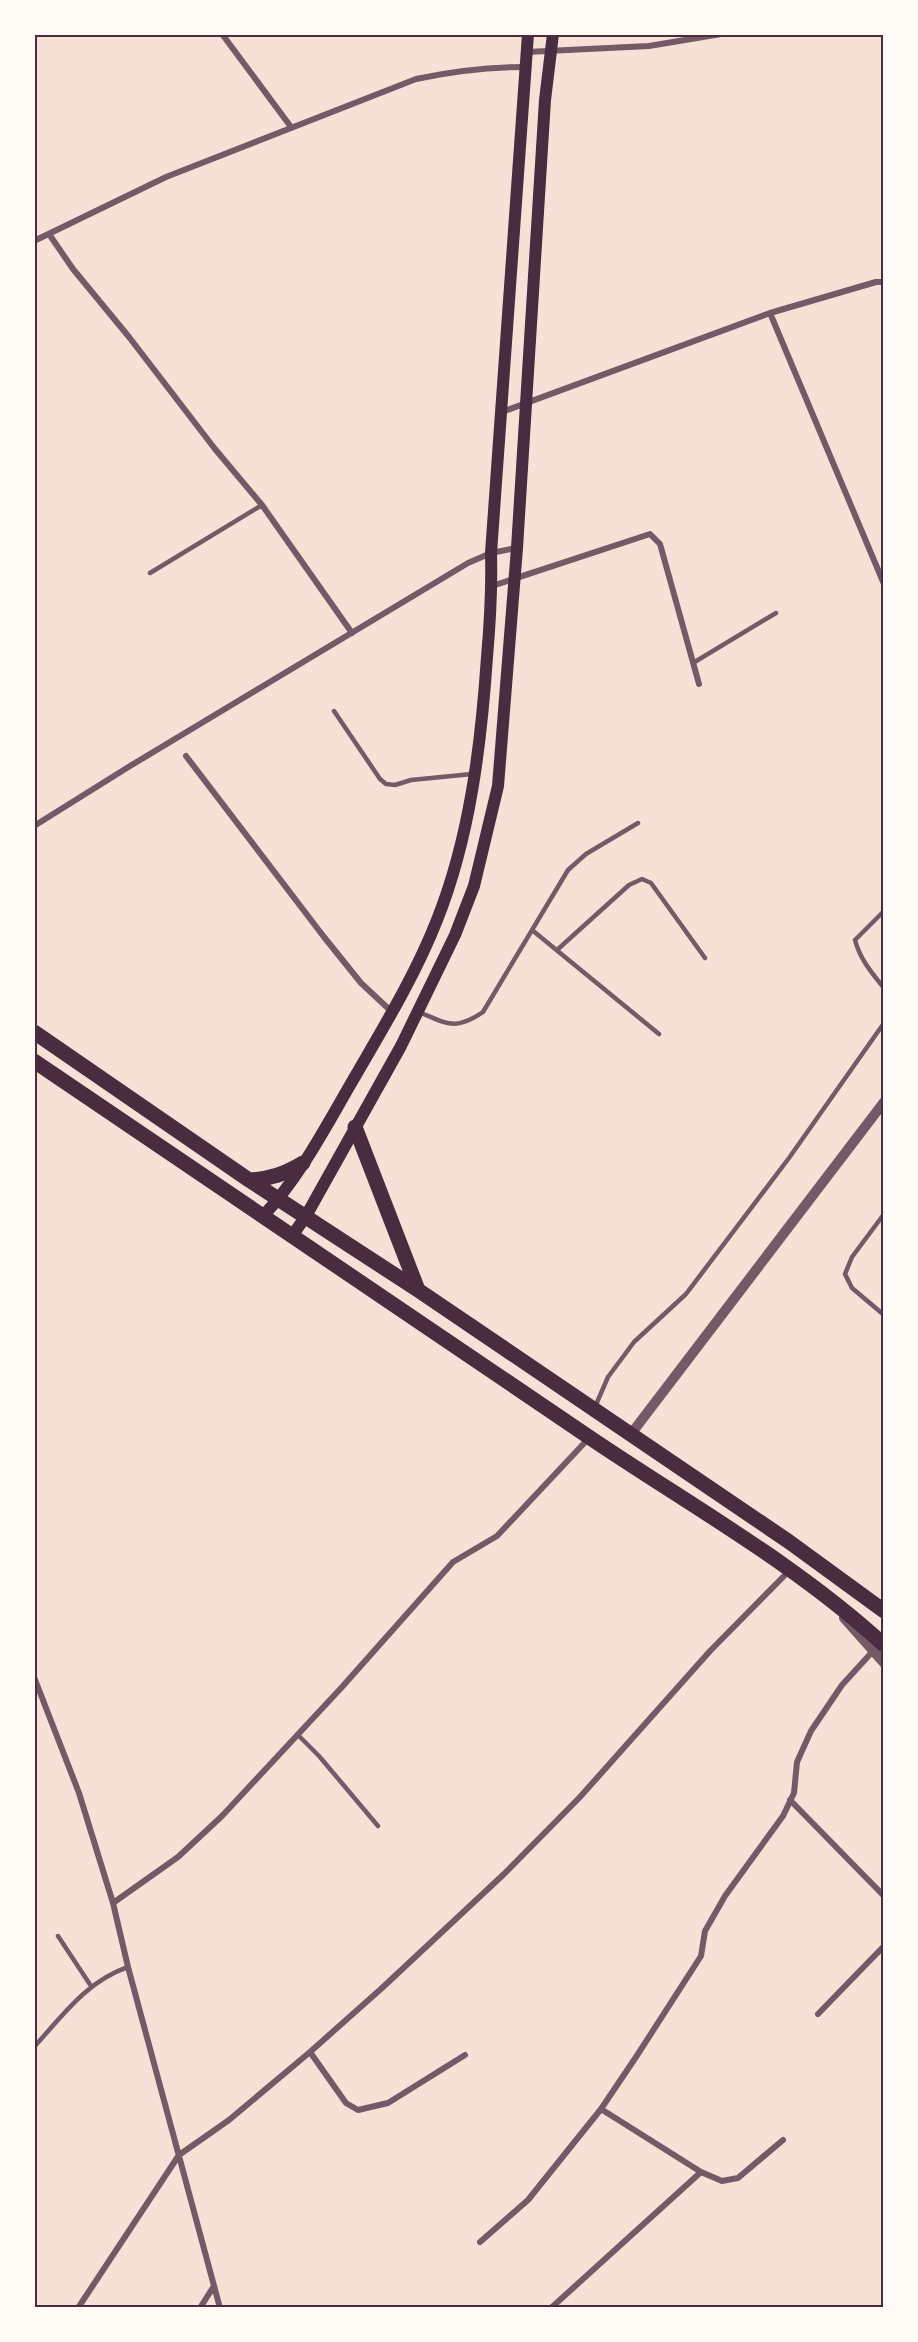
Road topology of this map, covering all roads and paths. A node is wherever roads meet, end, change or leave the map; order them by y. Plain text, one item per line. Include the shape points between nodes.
1 (222, 34) edge
2 (528, 34) edge
3 (553, 34) edge
4 (721, 34) edge
5 (550, 51) junction
6 (526, 52) junction
7 (526, 68) junction
8 (291, 127) junction
9 (49, 234) junction
10 (34, 241) edge
11 (884, 282) edge
12 (771, 313) junction
13 (525, 403) junction
14 (501, 412) junction
15 (262, 505) junction
16 (517, 548) junction
17 (491, 553) junction
18 (150, 573) dead end
19 (515, 578) junction
20 (884, 584) edge
21 (492, 586) junction
22 (776, 613) dead end
23 (352, 633) junction
24 (693, 663) junction
25 (699, 684) dead end
26 (334, 711) dead end
27 (186, 756) dead end
28 (475, 774) junction
29 (638, 823) dead end
30 (34, 826) edge
31 (884, 911) edge
32 (532, 930) junction
33 (557, 950) junction
34 (705, 958) dead end
35 (884, 988) edge
36 (392, 1012) junction
37 (419, 1012) junction
38 (884, 1023) edge
39 (34, 1032) edge
40 (659, 1034) dead end
41 (34, 1060) edge
42 (884, 1102) edge
43 (355, 1127) junction
44 (303, 1163) junction
45 (249, 1180) junction
46 (279, 1200) junction
47 (884, 1214) edge
48 (263, 1216) junction
49 (306, 1216) junction
50 (292, 1236) junction
51 (418, 1290) junction
52 (884, 1315) edge
53 (594, 1409) junction
54 (631, 1434) junction
55 (589, 1437) junction
56 (792, 1572) junction
57 (861, 1593) junction
58 (884, 1606) edge
59 (884, 1611) edge
60 (878, 1648) edge
61 (884, 1663) edge
62 (34, 1677) edge
63 (298, 1735) junction
64 (790, 1800) junction
65 (378, 1826) dead end
66 (884, 1896) edge
67 (113, 1903) junction
68 (58, 1936) dead end
69 (884, 1946) edge
70 (128, 1967) junction
71 (91, 1986) junction
72 (818, 2014) dead end
73 (34, 2047) edge
74 (310, 2052) junction
75 (465, 2055) dead end
76 (601, 2109) junction
77 (783, 2140) dead end
78 (179, 2155) junction
79 (701, 2172) junction
80 (480, 2242) dead end
81 (214, 2286) junction
82 (78, 2307) edge
83 (200, 2307) edge
84 (220, 2307) edge
85 (551, 2307) edge

1 - 8 street
2 - 6 main road
3 - 5 main road
4 - 5 street via 649,46
5 - 6 street
5 - 13 main road
6 - 7 main road
7 - 8 street via 457,70 416,80
7 - 14 main road
8 - 9 street via 166,177
9 - 10 street
9 - 15 street
11 - 12 street
12 - 13 street
12 - 20 street
13 - 14 street
13 - 16 main road
14 - 17 main road
15 - 18 lane
15 - 23 street
16 - 17 street
16 - 19 main road
17 - 21 main road
17 - 23 street
19 - 21 street
19 - 24 street via 650,534 660,544
19 - 37 main road via 498,786 474,886
21 - 28 main road
22 - 24 lane
23 - 30 street
24 - 25 street
26 - 28 lane via 386,784
27 - 36 street via 361,983
28 - 36 main road via 456,862 438,918
29 - 32 lane via 575,862
31 - 35 lane via 855,940 864,963
32 - 33 lane
32 - 37 lane via 483,1012 467,1023 448,1025
33 - 34 lane via 629,885 642,879 651,884
33 - 40 lane
36 - 44 main road
37 - 43 main road
38 - 53 lane via 686,1294 634,1342 608,1377
39 - 45 main road
41 - 48 main road
42 - 54 street
43 - 49 main road
43 - 51 main road
44 - 45 main road via 278,1176
44 - 46 main road
45 - 46 main road
46 - 48 main road
46 - 49 main road
47 - 52 lane via 852,1257 845,1274 852,1288
48 - 50 main road
49 - 50 main road
49 - 51 main road
50 - 55 main road
51 - 53 main road
53 - 54 main road
54 - 57 main road
55 - 56 main road
55 - 63 street via 497,1536 453,1562
56 - 60 main road via 837,1605
56 - 74 street via 710,1651 580,1797 511,1866
57 - 58 street
57 - 59 main road
60 - 61 street
60 - 64 street via 842,1686 811,1731 796,1762
62 - 67 street via 79,1792
63 - 65 lane
63 - 67 street via 178,1857
64 - 66 street
64 - 76 street via 783,1816 725,1896 705,1932 701,1956
67 - 70 street
68 - 71 lane
69 - 72 street
70 - 71 lane
70 - 78 street
71 - 73 lane
74 - 75 street via 346,2103 358,2110 388,2103
74 - 78 street via 229,2120
76 - 79 street
76 - 80 street via 528,2200
77 - 79 street via 738,2178 722,2181
78 - 81 street
78 - 82 street
79 - 85 street
81 - 83 street
81 - 84 street

